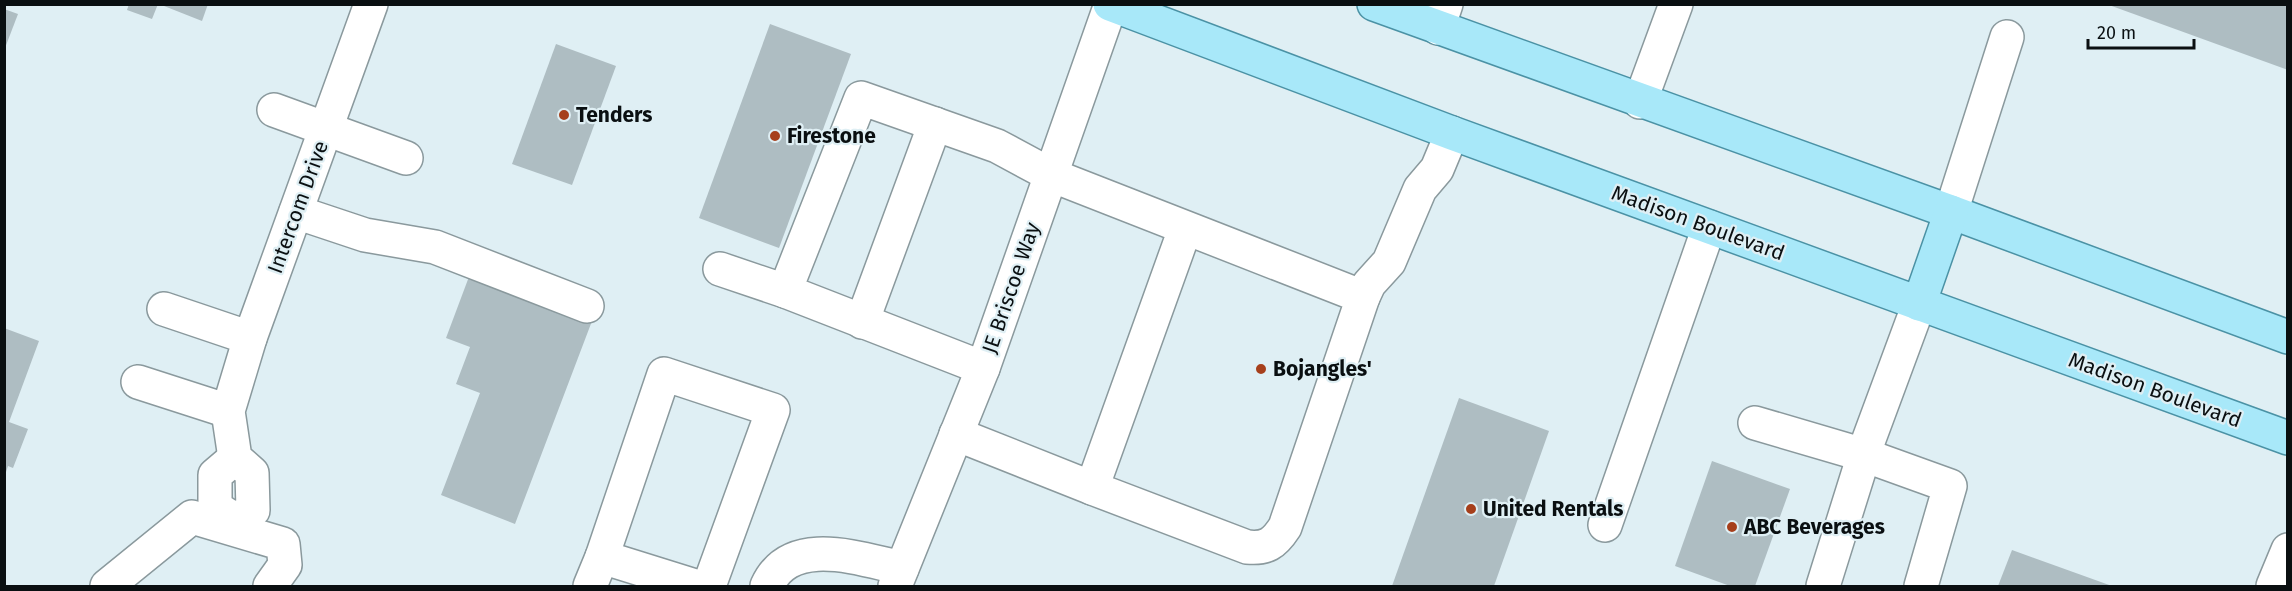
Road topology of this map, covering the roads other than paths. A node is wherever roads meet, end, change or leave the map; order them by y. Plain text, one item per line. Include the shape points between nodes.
1 (371, 4) edge
2 (1374, 4) edge
3 (1676, 4) edge
4 (1111, 5) edge
5 (1442, 16) edge
6 (2007, 37) dead end
7 (1640, 102) junction
8 (274, 110) dead end
9 (935, 124) junction
10 (326, 131) junction
11 (1452, 133) junction
12 (406, 158) dead end
13 (1051, 175) junction
14 (296, 212) junction
15 (1951, 212) junction
16 (1709, 228) junction
17 (1185, 229) junction
18 (720, 269) dead end
19 (785, 291) junction
20 (1363, 297) junction
21 (1919, 304) junction
22 (587, 306) dead end
23 (164, 309) dead end
24 (862, 322) junction
25 (2288, 337) edge
26 (250, 338) junction
27 (983, 368) junction
28 (138, 382) dead end
29 (228, 411) junction
30 (1755, 423) dead end
31 (956, 434) junction
32 (2288, 438) edge
33 (1864, 455) junction
34 (1092, 488) junction
35 (235, 525) junction
36 (1605, 525) dead end
37 (2288, 550) edge
38 (596, 572) edge
39 (898, 577) edge
40 (107, 586) edge
41 (270, 586) edge
42 (695, 586) edge
43 (709, 586) edge
44 (767, 586) edge
45 (1823, 586) edge
46 (1921, 586) edge
47 (2273, 586) edge

1 - 10 street, Intercom Drive
2 - 5 main road
3 - 7 street
4 - 11 main road, Madison Boulevard
4 - 13 street, JE Briscoe Way
5 - 7 main road
6 - 15 street
7 - 15 main road
8 - 10 street
9 - 13 street via 997,146
9 - 19 street via 861,98
9 - 24 street
10 - 12 street
10 - 14 street, Intercom Drive
11 - 16 main road, Madison Boulevard
11 - 20 street via 1437,169 1420,189 1389,262
13 - 17 street
13 - 27 street, JE Briscoe Way
14 - 22 street via 365,235 435,247
14 - 26 street, Intercom Drive
15 - 21 main road
15 - 25 main road
16 - 21 main road, Madison Boulevard
16 - 36 street
17 - 20 street
17 - 34 street
18 - 19 street
19 - 24 street
20 - 34 street via 1285,527 1276,540 1262,548 1247,547
21 - 32 main road, Madison Boulevard
21 - 33 street
23 - 26 street
24 - 27 street
26 - 29 street, Intercom Drive
27 - 31 street, JE Briscoe Way
28 - 29 street
29 - 35 street via 235,458 215,475 215,507
30 - 33 street
31 - 34 street
31 - 39 street, JE Briscoe Way
33 - 45 street
33 - 46 street via 1950,486
35 - 40 street via 192,517
35 - 41 street via 284,544 285,566
37 - 47 street
38 - 42 street
38 - 43 street via 664,374 773,410
39 - 44 street via 825,552 794,559 771,577

